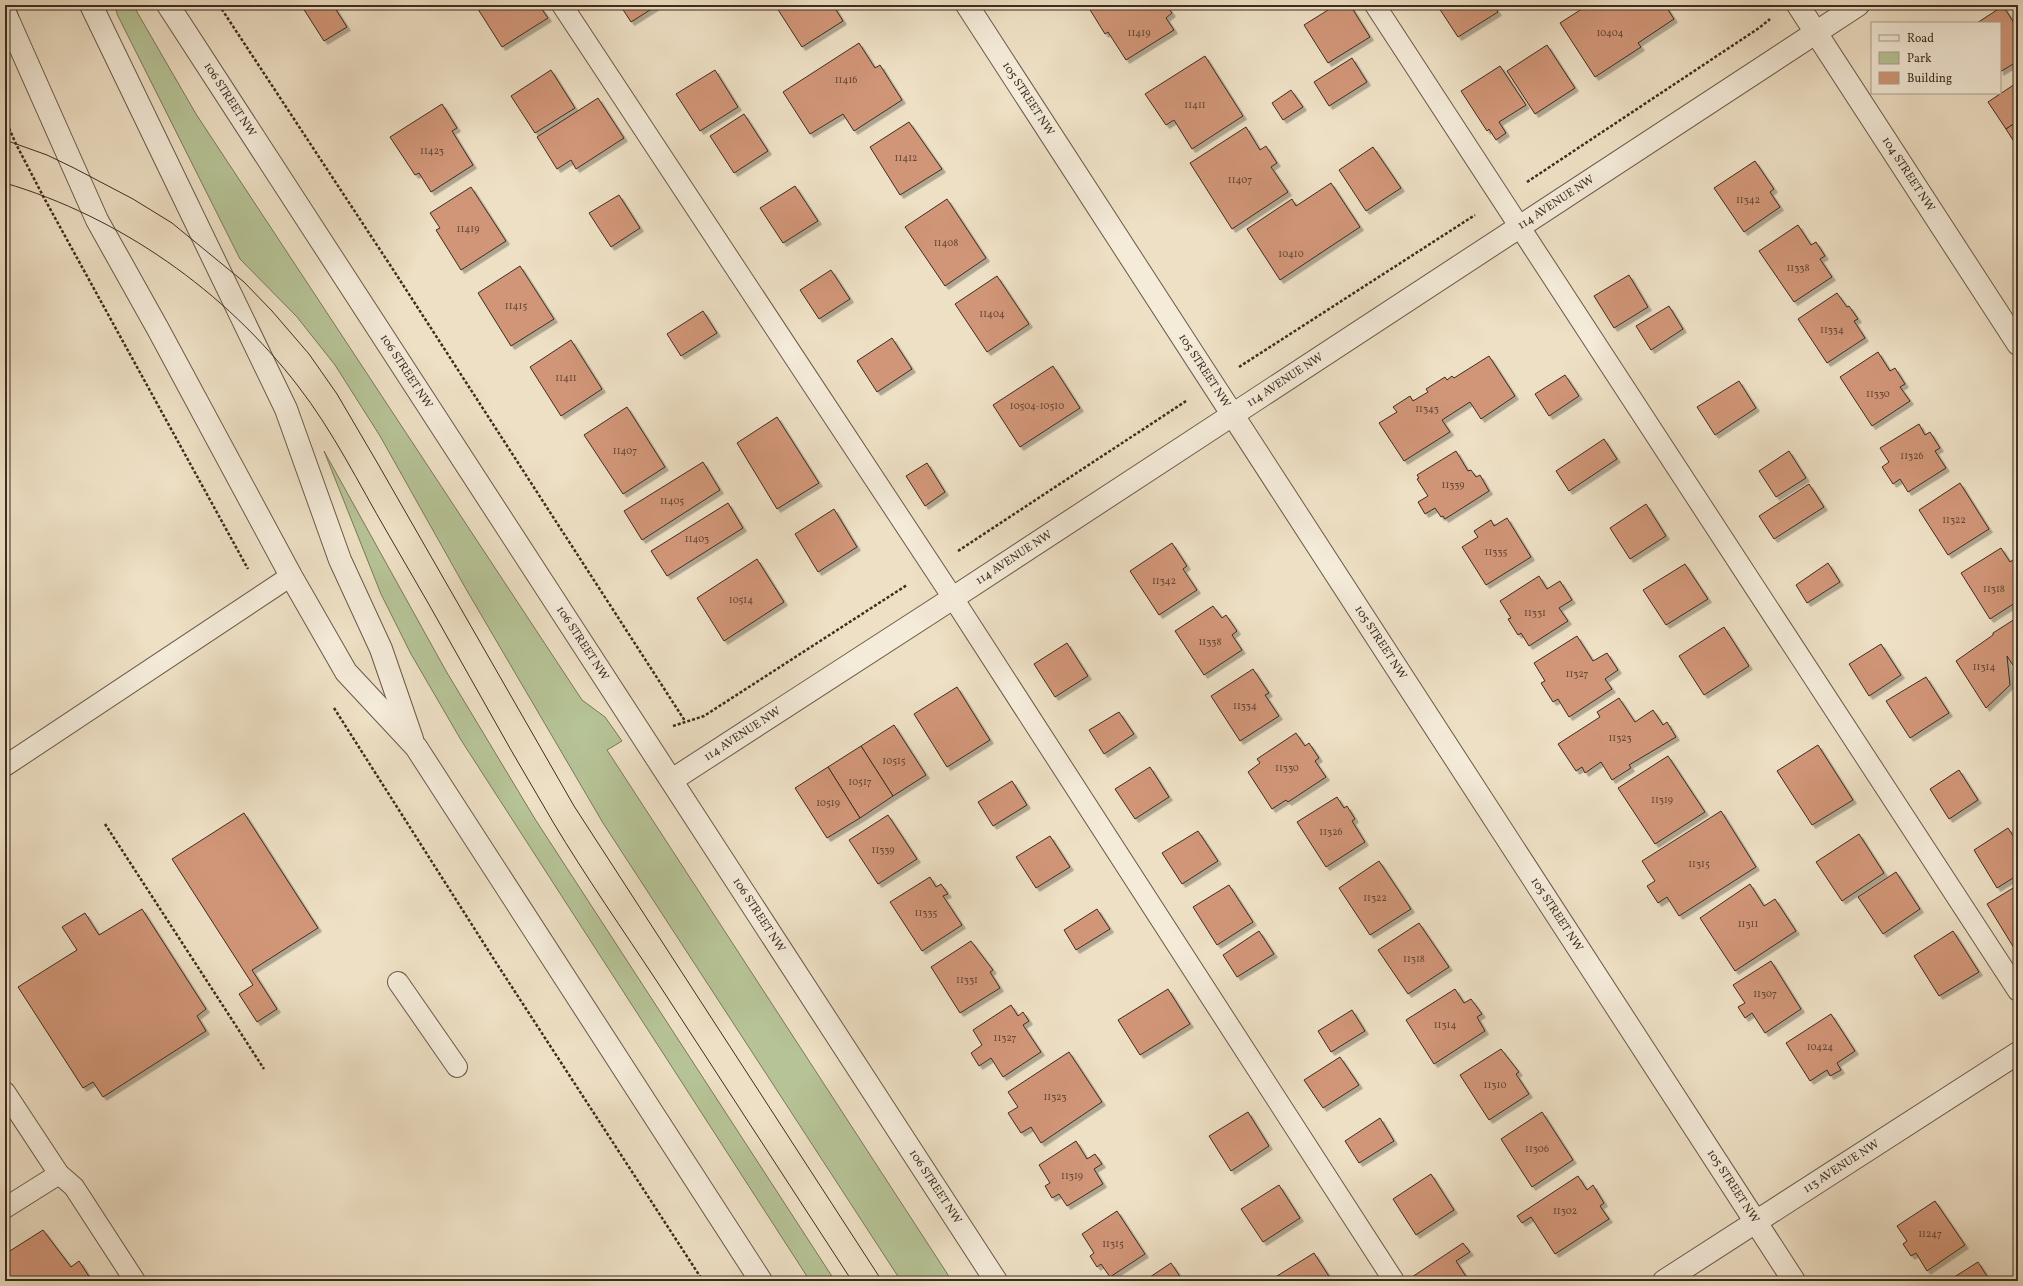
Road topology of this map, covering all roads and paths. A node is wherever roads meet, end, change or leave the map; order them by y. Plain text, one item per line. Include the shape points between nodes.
1 (91, 5) edge
2 (168, 5) edge
3 (219, 5) edge
4 (562, 5) edge
5 (967, 5) edge
6 (1375, 5) edge
7 (1798, 5) edge
8 (1858, 5) edge
9 (6, 16) edge
10 (1816, 32) junction
11 (5, 119) edge
12 (1521, 227) junction
13 (2018, 344) edge
14 (1232, 414) junction
15 (291, 576) junction
16 (264, 595) junction
17 (953, 598) junction
18 (334, 707) dead end
19 (685, 721) dead end
20 (416, 748) junction
21 (5, 766) edge
22 (672, 780) junction
23 (105, 824) dead end
24 (398, 982) dead end
25 (2018, 991) edge
26 (2018, 1053) edge
27 (457, 1067) dead end
28 (264, 1069) dead end
29 (5, 1092) edge
30 (59, 1174) junction
31 (5, 1208) edge
32 (1755, 1221) junction
33 (135, 1281) edge
34 (703, 1281) edge
35 (761, 1281) edge
36 (996, 1281) edge
37 (1394, 1281) edge
38 (1664, 1281) edge
39 (1794, 1281) edge

1 - 20 street via 286,409 337,553 381,649
2 - 22 street, 106 STREET NW
3 - 19 path
4 - 17 lane
5 - 14 street, 105 STREET NW
6 - 12 lane
7 - 10 street, 104 STREET NW
8 - 10 street, 114 AVENUE NW
9 - 15 street via 97,220
10 - 12 street, 114 AVENUE NW
10 - 13 street, 104 STREET NW
11 - 16 path via 43,196
12 - 14 street, 114 AVENUE NW
12 - 25 lane
14 - 17 street, 114 AVENUE NW
14 - 32 street, 105 STREET NW
15 - 16 lane
15 - 20 street via 346,672
16 - 21 lane
17 - 22 street, 114 AVENUE NW
17 - 37 lane
18 - 34 path
20 - 35 street
22 - 36 street, 106 STREET NW
23 - 28 path
24 - 27 lane
26 - 32 street, 113 AVENUE NW
29 - 30 lane
30 - 31 lane
30 - 33 lane via 74,1187
32 - 38 street, 113 AVENUE NW
32 - 39 street, 105 STREET NW

